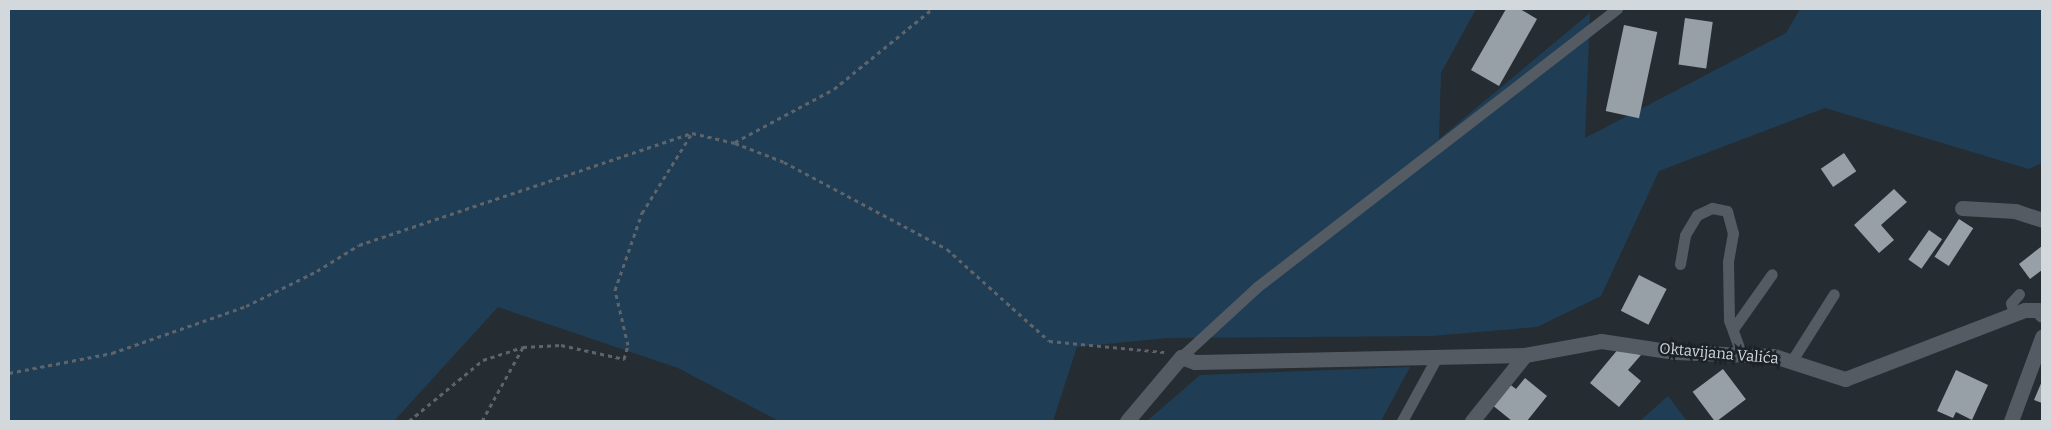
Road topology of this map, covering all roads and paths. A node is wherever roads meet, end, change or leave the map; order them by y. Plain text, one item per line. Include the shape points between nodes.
1 (932, 9) edge
2 (1617, 9) edge
3 (692, 133) junction
4 (735, 143) junction
5 (1962, 208) dead end
6 (2042, 220) edge
7 (1680, 264) dead end
8 (1772, 274) dead end
9 (1834, 294) dead end
10 (2019, 294) dead end
11 (2014, 314) junction
12 (2042, 314) edge
13 (1732, 329) junction
14 (2042, 337) edge
15 (524, 347) junction
16 (1525, 355) junction
17 (1742, 355) junction
18 (1181, 357) junction
19 (1437, 357) junction
20 (1792, 362) junction
21 (9, 373) edge
22 (409, 421) edge
23 (482, 421) edge
24 (1127, 421) edge
25 (1402, 421) edge
26 (1472, 421) edge
27 (2010, 421) edge

1 - 4 path via 834,89
2 - 18 lane via 1257,287
3 - 4 path
3 - 15 path via 642,213 615,290 628,345 624,359 561,345
3 - 21 path via 358,244 317,271 237,309 112,353
4 - 18 path via 784,162 947,249 1049,341 1093,347 1157,349
5 - 6 street via 2015,211
7 - 13 lane via 1685,235 1697,215 1712,208 1727,211 1733,233 1727,294
8 - 13 lane
9 - 20 lane
10 - 11 lane via 2011,303
11 - 12 street, Oktavijana Valića via 2032,310
11 - 20 street, Oktavijana Valića via 1845,379
13 - 17 lane
14 - 27 street
15 - 22 path via 483,360
15 - 23 path
16 - 17 street, Oktavijana Valića via 1601,341 1675,352
16 - 19 street, Oktavijana Valića
16 - 26 street
17 - 20 street, Oktavijana Valića via 1774,356
18 - 19 street, Oktavijana Valića via 1195,362
18 - 24 street
19 - 25 lane

